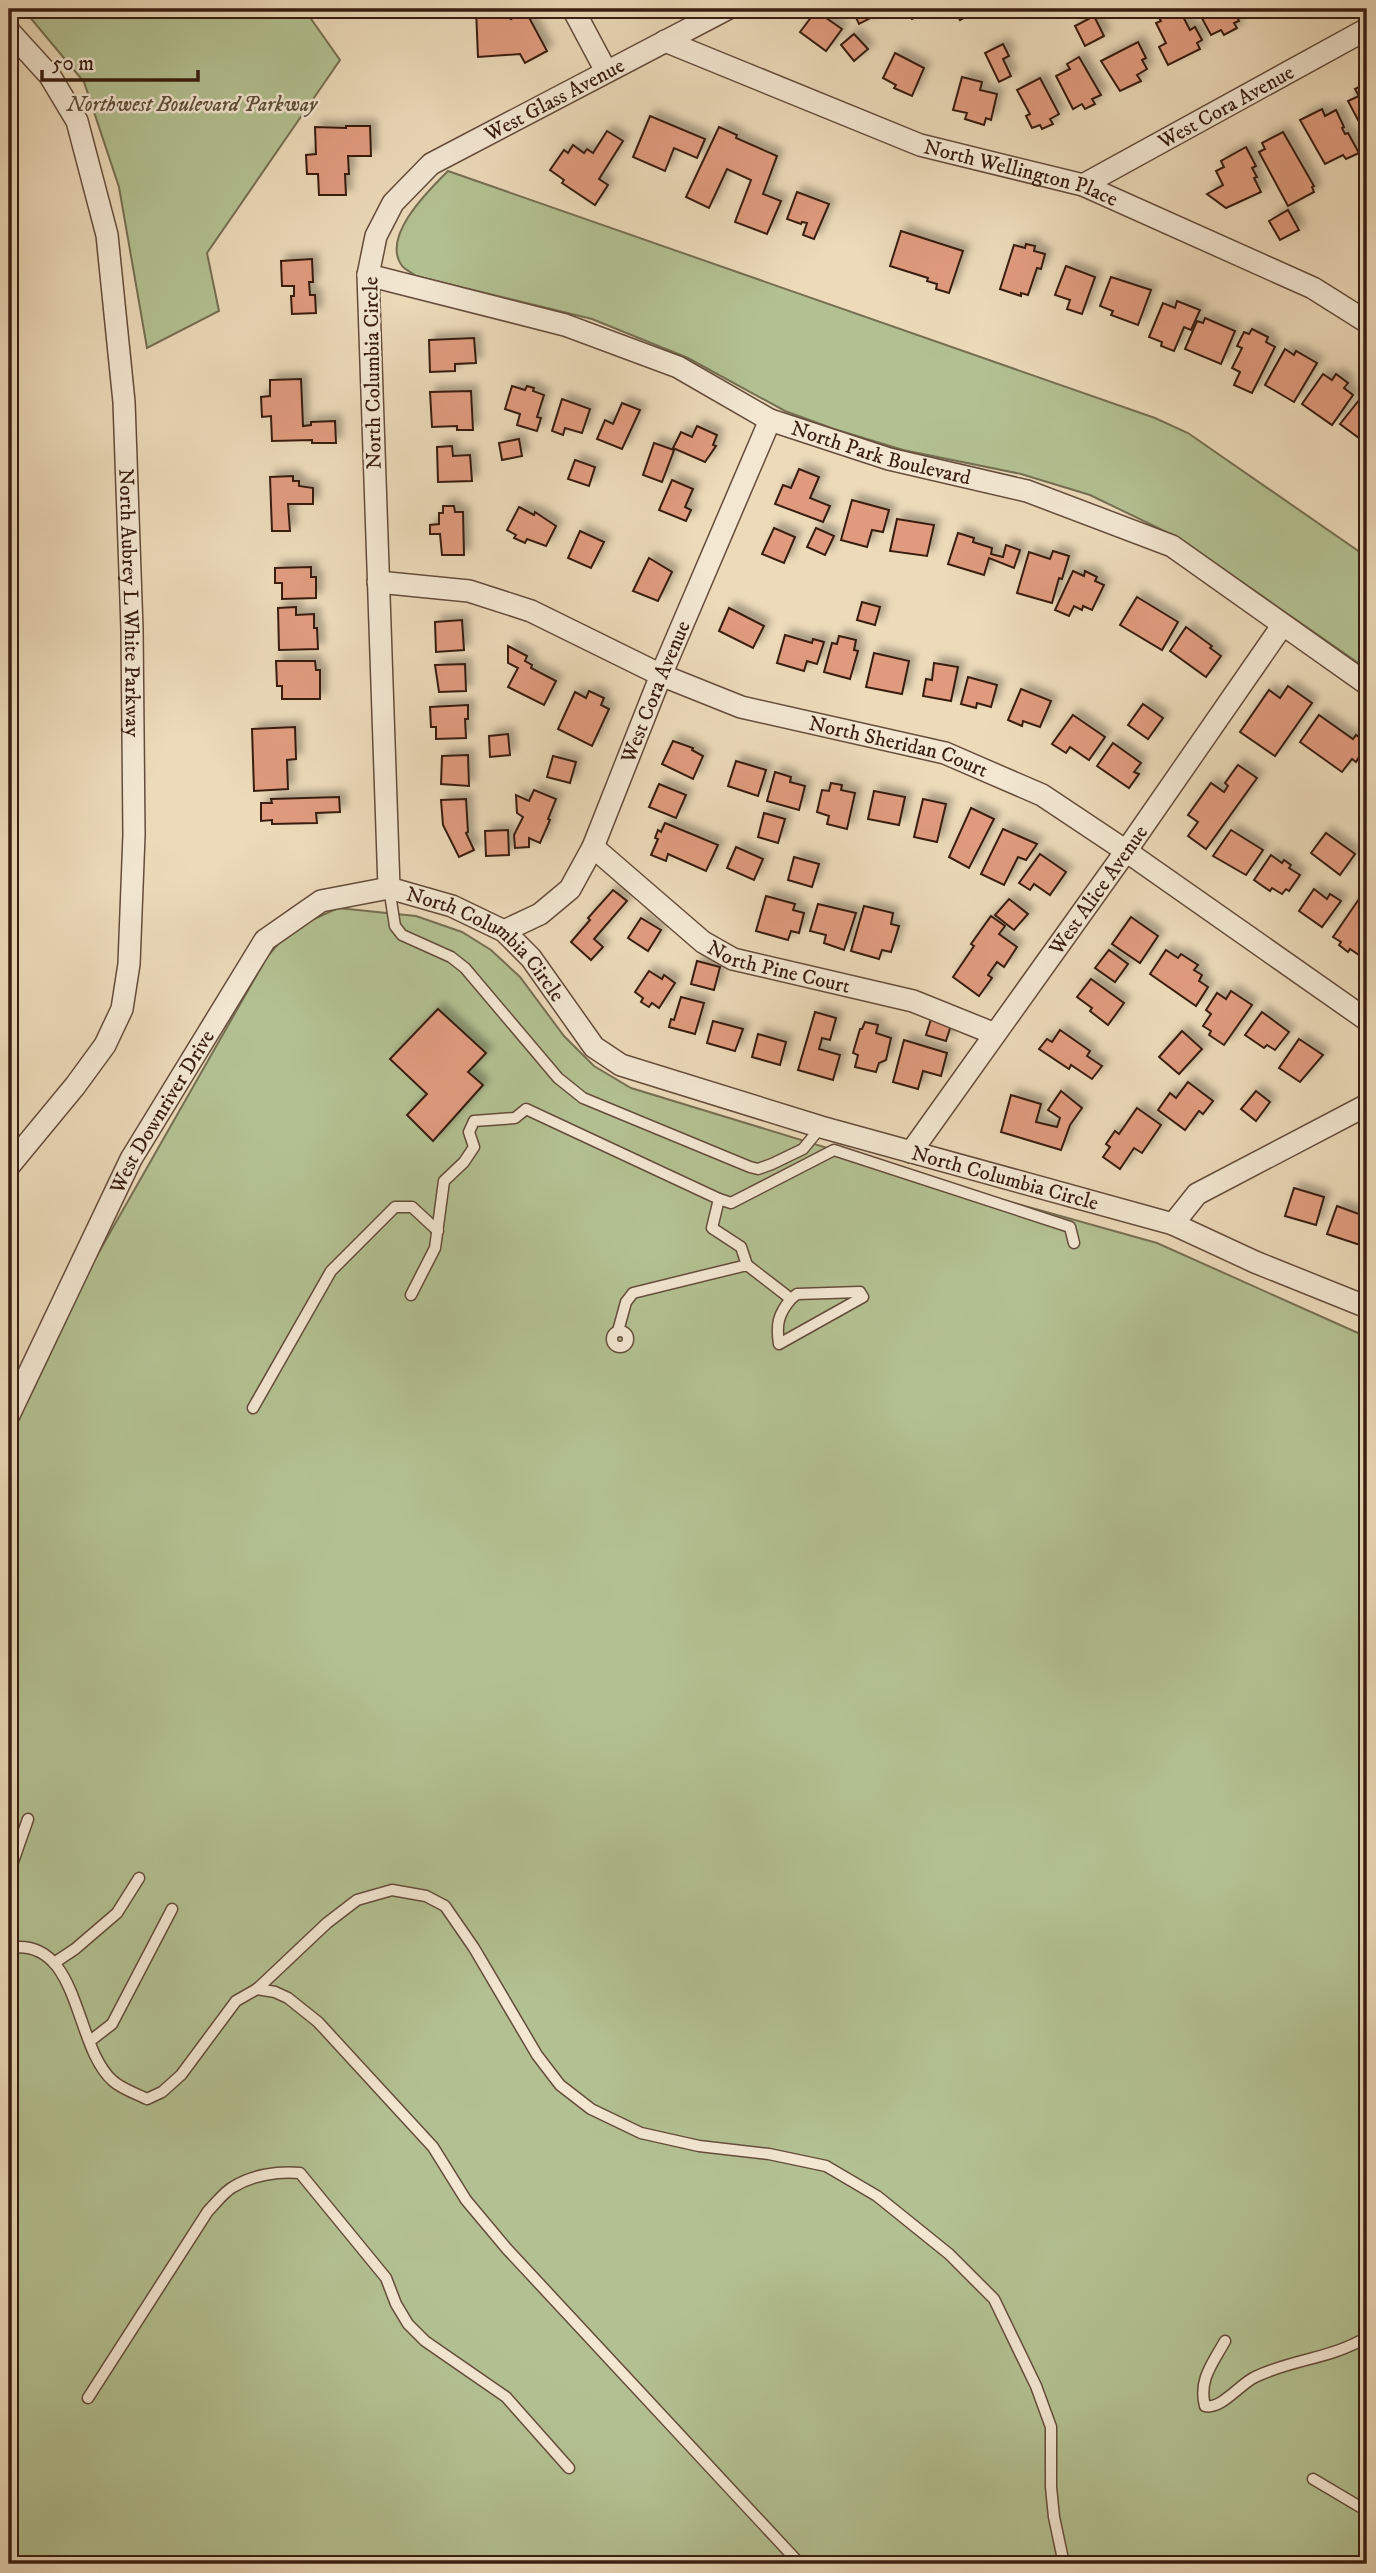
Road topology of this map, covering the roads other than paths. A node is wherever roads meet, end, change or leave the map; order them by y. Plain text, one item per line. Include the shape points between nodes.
1 (573, 9) edge
2 (727, 9) edge
3 (1367, 29) edge
4 (9, 31) edge
5 (665, 41) junction
6 (606, 71) junction
7 (1083, 185) junction
8 (393, 203) joint
9 (368, 275) junction
10 (1367, 322) edge
11 (771, 419) junction
12 (378, 582) junction
13 (1282, 625) junction
14 (661, 674) junction
15 (1367, 684) edge
16 (593, 847) junction
17 (1126, 851) junction
18 (389, 888) junction
19 (504, 931) junction
20 (1367, 1020) edge
21 (995, 1034) junction
22 (1367, 1105) edge
23 (821, 1127) junction
24 (911, 1152) junction
25 (9, 1166) edge
26 (719, 1199) junction
27 (1173, 1224) junction
28 (438, 1231) junction
29 (1074, 1243) dead end
30 (747, 1265) junction
31 (411, 1295) dead end
32 (791, 1299) junction
33 (1367, 1307) edge
34 (618, 1331) dead end
35 (253, 1408) dead end
36 (9, 1415) edge
37 (28, 1819) dead end
38 (9, 1873) edge
39 (139, 1878) dead end
40 (172, 1909) dead end
41 (9, 1948) edge
42 (54, 1963) junction
43 (257, 1989) junction
44 (90, 2041) junction
45 (1367, 2337) edge
46 (1225, 2341) dead end
47 (88, 2398) dead end
48 (569, 2468) dead end
49 (1313, 2479) dead end
50 (1367, 2511) edge
51 (800, 2564) edge
52 (1064, 2564) edge

1 - 6 street
2 - 5 street, West Glass Avenue
3 - 7 street, West Cora Avenue
4 - 25 street, North Aubrey L White Parkway via 50,76 77,121 107,235 124,402 134,835 130,964 122,1009 97,1055
5 - 6 street, West Glass Avenue
5 - 7 street, North Wellington Place via 920,145
6 - 8 street, West Glass Avenue via 431,164
7 - 10 street, North Wellington Place via 1313,288
8 - 9 street, North Columbia Circle via 376,236
9 - 11 street, North Park Boulevard via 565,325 678,367
9 - 12 street, North Columbia Circle
11 - 13 street, North Park Boulevard via 889,459 1027,491 1172,546
11 - 14 street, West Cora Avenue
12 - 14 street, North Sheridan Court via 469,591 531,611
12 - 18 street, North Columbia Circle
13 - 15 street, North Park Boulevard
13 - 17 street, West Alice Avenue
14 - 16 street, West Cora Avenue
14 - 17 street, North Sheridan Court via 741,707 945,753 1042,795
16 - 19 street, West Cora Avenue via 570,889 540,914
16 - 21 street, North Pine Court via 704,942 733,959 914,1001
17 - 20 street, North Sheridan Court
17 - 21 street, West Alice Avenue
18 - 19 street, North Columbia Circle via 452,906
18 - 23 lane via 395,926 402,935 465,968 558,1078 583,1098 758,1169 803,1149
18 - 36 street, West Downriver Drive via 320,901 265,940 131,1159
19 - 23 street, North Columbia Circle via 531,958 594,1047 621,1065
21 - 24 street, West Alice Avenue
22 - 27 street via 1197,1194
23 - 24 street, North Columbia Circle
24 - 27 street, North Columbia Circle
26 - 28 lane via 526,1108 515,1118 474,1121 469,1132 474,1147 444,1181
26 - 29 lane via 731,1203 834,1150 1070,1227
26 - 30 lane via 712,1228 741,1247
27 - 33 street, North Columbia Circle
28 - 31 lane via 435,1248
28 - 35 lane via 412,1207 394,1207 364,1235 331,1271
30 - 32 lane
30 - 34 lane via 633,1293
32 - 32 lane via 776,1325 779,1344 863,1297 860,1292 797,1294
37 - 38 lane
39 - 42 lane via 117,1913
40 - 44 lane via 112,2024
41 - 42 lane via 20,1946 50,1956
42 - 44 lane via 74,1996
43 - 44 lane via 236,2001 181,2075 147,2099 113,2081
43 - 51 lane via 288,1998 318,2022 433,2147 466,2200 507,2249
43 - 52 lane via 357,1900 392,1891 426,1896 445,1906 560,2085 592,2109 641,2133 826,2166 877,2196 949,2254 994,2299 1051,2427 1052,2497
45 - 46 lane via 1331,2355 1253,2378 1217,2404 1205,2406 1203,2380
47 - 48 lane via 208,2211 232,2187 274,2174 300,2173 386,2278 408,2324 506,2397
49 - 50 lane

